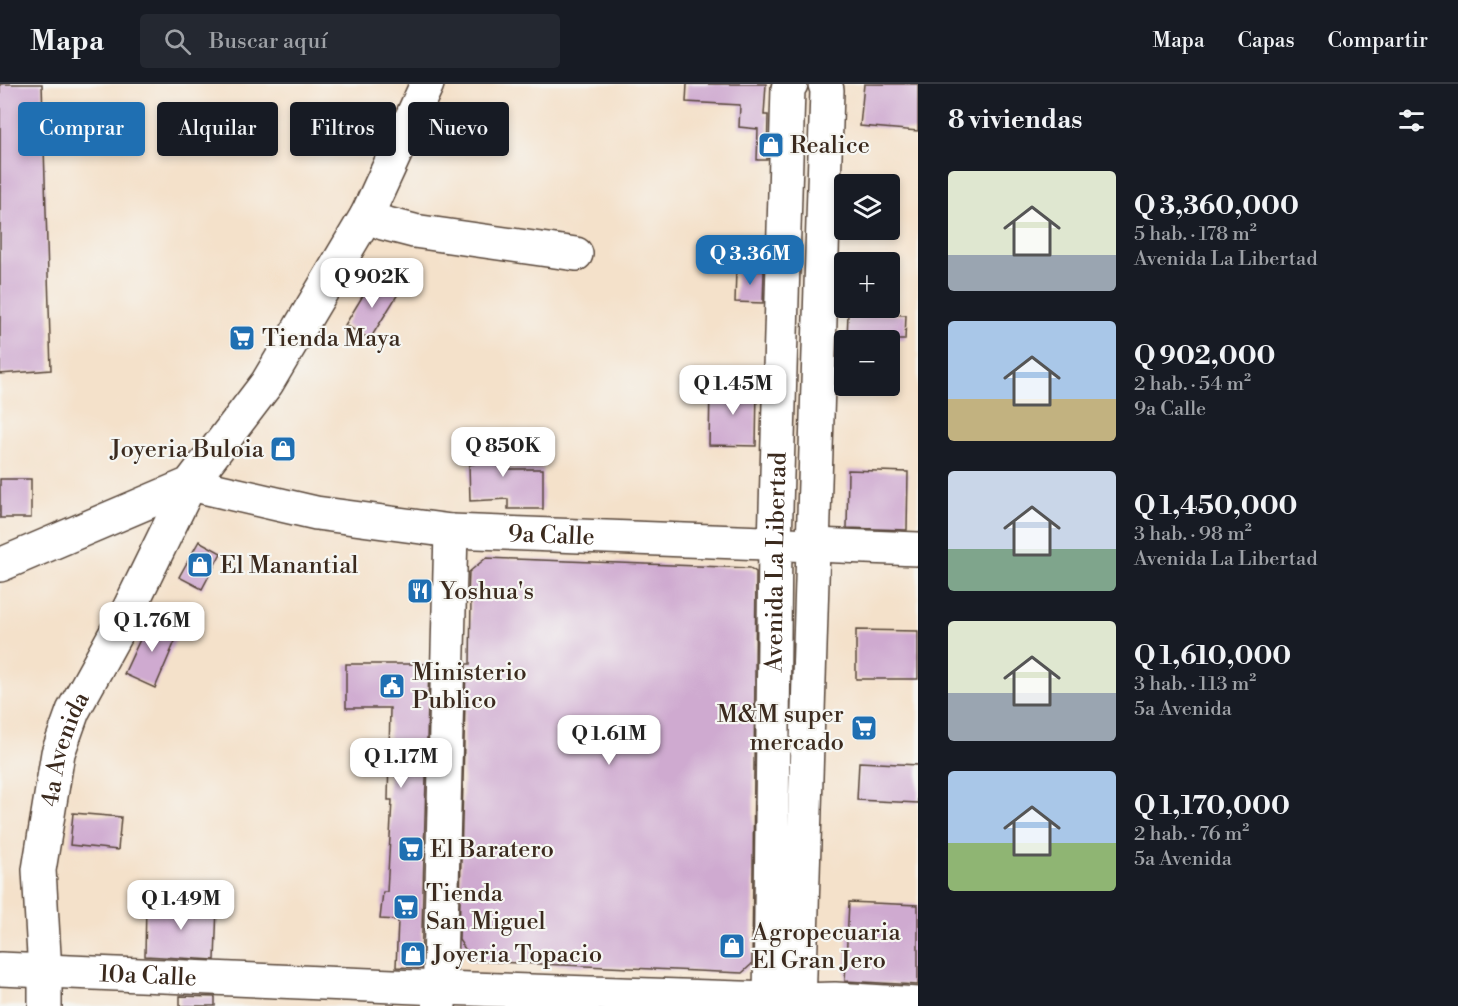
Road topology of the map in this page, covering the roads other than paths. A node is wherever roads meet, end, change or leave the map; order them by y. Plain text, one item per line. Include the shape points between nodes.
1 (427, 84) edge
2 (791, 84) edge
3 (825, 84) edge
4 (367, 215) junction
5 (576, 254) dead end
6 (190, 484) junction
7 (451, 531) junction
8 (775, 544) junction
9 (812, 544) junction
10 (918, 549) edge
11 (0, 565) edge
12 (0, 969) edge
13 (45, 972) junction
14 (439, 997) edge
15 (785, 1003) edge
16 (918, 1004) edge
17 (45, 1006) edge

1 - 4 street
2 - 8 street, Avenida La Libertad
3 - 9 street, Avenida La Libertad
4 - 5 street via 414,231
4 - 6 street via 267,383
6 - 7 street, 9a Calle via 316,513
6 - 11 street
6 - 13 street, 4a Avenida via 128,611 73,711 58,753 39,870
7 - 8 street, 9a Calle
7 - 14 street
8 - 9 street, 9a Calle
8 - 15 street, Avenida La Libertad
9 - 10 street, 9a Calle
9 - 15 street, Avenida La Libertad
12 - 13 street, 10a Calle
13 - 14 street, 10a Calle
13 - 17 street, 4a Avenida
14 - 15 street, 10a Calle
15 - 16 street, 10a Calle via 835,999

